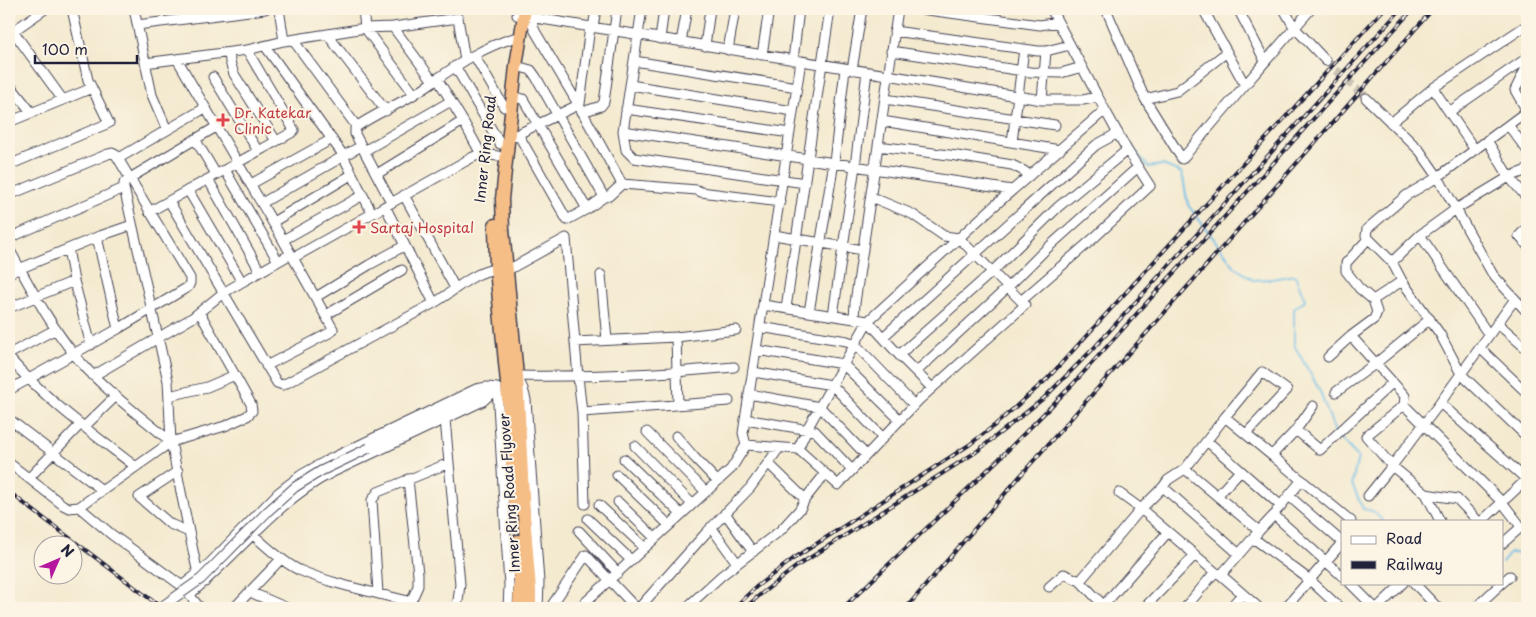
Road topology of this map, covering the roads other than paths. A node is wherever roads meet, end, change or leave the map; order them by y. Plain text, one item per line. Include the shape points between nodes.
1 (45, 9) edge
2 (72, 9) edge
3 (134, 9) edge
4 (265, 9) edge
5 (279, 9) edge
6 (363, 9) edge
7 (596, 9) edge
8 (617, 9) edge
9 (642, 9) edge
10 (664, 9) edge
11 (687, 9) edge
12 (710, 9) edge
13 (735, 9) edge
14 (769, 9) edge
15 (799, 9) edge
16 (830, 9) edge
17 (862, 9) edge
18 (898, 9) edge
19 (920, 9) edge
20 (1051, 9) edge
21 (1106, 9) edge
22 (1203, 9) edge
23 (1238, 9) edge
24 (1284, 9) edge
25 (1311, 9) edge
26 (523, 13) edge
27 (457, 14) edge
28 (1058, 22) junction
29 (1527, 25) edge
30 (137, 26) junction
31 (393, 27) junction
32 (1294, 27) junction
33 (365, 28) junction
34 (592, 28) junction
35 (614, 31) junction
36 (894, 31) junction
37 (11, 33) edge
38 (328, 34) junction
39 (638, 35) junction
40 (514, 38) junction
41 (660, 39) junction
42 (288, 40) junction
43 (681, 42) junction
44 (1070, 45) junction
45 (265, 46) junction
46 (705, 46) junction
47 (1024, 49) junction
48 (247, 50) junction
49 (728, 50) junction
50 (891, 51) junction
51 (1046, 51) junction
52 (229, 52) junction
53 (1227, 52) junction
54 (474, 55) junction
55 (762, 55) junction
56 (1527, 58) edge
57 (177, 59) junction
58 (465, 60) junction
59 (634, 61) junction
60 (797, 61) junction
61 (1265, 61) junction
62 (1326, 61) tunnel mouth
63 (146, 63) junction
64 (821, 65) junction
65 (455, 66) junction
66 (516, 66) junction
67 (1527, 66) edge
68 (1082, 67) junction
69 (848, 69) junction
70 (1022, 70) junction
71 (867, 72) junction
72 (1045, 73) junction
73 (888, 76) junction
74 (213, 77) dead end
75 (435, 80) junction
76 (9, 84) edge
77 (630, 85) junction
78 (1245, 85) junction
79 (797, 86) junction
80 (92, 88) junction
81 (1433, 88) junction
82 (414, 94) junction
83 (1019, 96) junction
84 (513, 97) junction
85 (1098, 97) junction
86 (1366, 98) tunnel mouth
87 (885, 99) junction
88 (1145, 99) junction
89 (63, 100) junction
90 (1042, 100) junction
91 (451, 101) junction
92 (504, 107) junction
93 (205, 108) junction
94 (580, 108) junction
95 (626, 108) junction
96 (793, 110) junction
97 (1105, 110) junction
98 (386, 111) junction
99 (1527, 111) edge
100 (1449, 112) junction
101 (32, 114) junction
102 (556, 114) junction
103 (1016, 119) junction
104 (463, 120) junction
105 (882, 121) junction
106 (9, 122) edge
107 (1392, 123) junction
108 (538, 124) junction
109 (1055, 125) dead end
110 (1508, 125) junction
111 (216, 127) junction
112 (358, 127) junction
113 (167, 130) junction
114 (623, 131) junction
115 (790, 132) junction
116 (1118, 133) junction
117 (195, 139) junction
118 (332, 139) junction
119 (1487, 140) junction
120 (276, 141) junction
121 (1012, 142) junction
122 (506, 143) junction
123 (878, 146) junction
124 (363, 148) junction
125 (1060, 150) junction
126 (1127, 150) junction
127 (1475, 150) junction
128 (1527, 150) edge
129 (258, 151) junction
130 (481, 154) junction
131 (786, 155) junction
132 (343, 156) junction
133 (119, 158) junction
134 (809, 159) junction
135 (834, 162) junction
136 (237, 163) junction
137 (9, 165) edge
138 (855, 166) junction
139 (1138, 167) junction
140 (875, 169) junction
141 (226, 170) junction
142 (1527, 170) edge
143 (377, 174) junction
144 (351, 175) junction
145 (1029, 176) junction
146 (212, 177) junction
147 (1438, 177) junction
148 (1509, 177) junction
149 (130, 178) junction
150 (783, 179) junction
151 (805, 182) junction
152 (251, 184) junction
153 (622, 184) junction
154 (124, 188) junction
155 (188, 190) junction
156 (1012, 190) junction
157 (9, 195) edge
158 (363, 195) junction
159 (404, 195) junction
160 (871, 196) junction
161 (604, 197) junction
162 (1527, 198) edge
163 (170, 200) junction
164 (780, 202) junction
165 (262, 203) junction
166 (388, 204) junction
167 (1456, 209) junction
168 (587, 210) junction
169 (149, 212) junction
170 (372, 213) junction
171 (273, 222) junction
172 (132, 225) junction
173 (1527, 228) edge
174 (774, 235) junction
175 (1420, 235) junction
176 (97, 237) junction
177 (9, 238) edge
178 (959, 238) junction
179 (797, 239) junction
180 (1368, 239) junction
181 (283, 240) junction
182 (820, 242) junction
183 (1527, 245) edge
184 (404, 246) junction
185 (843, 246) junction
186 (9, 249) edge
187 (68, 249) junction
188 (863, 250) junction
189 (975, 255) junction
190 (292, 256) junction
191 (278, 262) junction
192 (1392, 262) junction
193 (20, 268) junction
194 (502, 269) junction
195 (402, 270) dead end
196 (260, 271) junction
197 (992, 272) junction
198 (9, 273) edge
199 (601, 275) dead end
200 (74, 280) junction
201 (1402, 281) junction
202 (242, 282) junction
203 (455, 288) junction
204 (1007, 288) junction
205 (224, 293) junction
206 (37, 296) junction
207 (316, 297) junction
208 (1515, 299) junction
209 (1372, 300) junction
210 (1021, 301) junction
211 (434, 303) junction
212 (763, 305) junction
213 (9, 308) edge
214 (786, 308) junction
215 (151, 310) junction
216 (809, 312) junction
217 (1527, 312) edge
218 (200, 313) junction
219 (326, 315) junction
220 (833, 315) junction
221 (854, 318) junction
222 (1430, 318) junction
223 (868, 321) junction
224 (1498, 323) junction
225 (760, 327) junction
226 (56, 329) junction
227 (118, 329) junction
228 (736, 330) dead end
229 (1489, 335) junction
230 (1351, 336) junction
231 (676, 337) junction
232 (883, 337) junction
233 (158, 338) junction
234 (606, 340) junction
235 (575, 342) junction
236 (855, 344) junction
237 (90, 345) junction
238 (1480, 348) junction
239 (1527, 349) edge
240 (756, 350) junction
241 (9, 354) edge
242 (74, 354) junction
243 (899, 355) junction
244 (1328, 357) dead end
245 (9, 358) edge
246 (843, 364) junction
247 (1375, 364) junction
248 (266, 366) junction
249 (734, 367) dead end
250 (753, 372) junction
251 (916, 372) junction
252 (677, 373) junction
253 (1461, 374) junction
254 (235, 375) junction
255 (94, 376) junction
256 (578, 377) junction
257 (28, 379) junction
258 (1392, 383) junction
259 (832, 385) junction
260 (509, 387) junction
261 (932, 388) junction
262 (9, 390) edge
263 (1336, 392) dead end
264 (749, 394) junction
265 (1527, 394) edge
266 (116, 396) junction
267 (169, 396) junction
268 (729, 401) dead end
269 (1440, 403) junction
270 (678, 404) junction
271 (914, 405) junction
272 (1404, 405) junction
273 (1313, 406) dead end
274 (820, 407) junction
275 (582, 412) junction
276 (1225, 417) junction
277 (9, 419) edge
278 (445, 419) junction
279 (745, 419) junction
280 (900, 420) junction
281 (1424, 424) junction
282 (82, 426) junction
283 (807, 429) junction
284 (1296, 430) junction
285 (647, 432) dead end
286 (1246, 434) junction
287 (676, 436) dead end
288 (1527, 437) edge
289 (883, 438) junction
290 (1207, 441) junction
291 (172, 442) junction
292 (635, 446) dead end
293 (746, 446) junction
294 (779, 448) junction
295 (798, 449) junction
296 (54, 452) junction
297 (866, 455) junction
298 (1272, 455) junction
299 (624, 459) dead end
300 (9, 463) edge
301 (449, 463) junction
302 (768, 463) junction
303 (1392, 466) junction
304 (136, 467) junction
305 (1185, 469) junction
306 (852, 470) junction
307 (178, 471) junction
308 (1240, 471) junction
309 (825, 474) junction
310 (617, 475) dead end
311 (29, 478) junction
312 (408, 479) junction
313 (1527, 479) edge
314 (1302, 480) junction
315 (717, 481) junction
316 (1163, 488) junction
317 (102, 490) junction
318 (706, 492) junction
319 (1119, 493) dead end
320 (1426, 494) junction
321 (1217, 496) junction
322 (1289, 496) junction
323 (1368, 496) dead end
324 (805, 499) junction
325 (618, 502) dead end
326 (1502, 502) junction
327 (585, 504) dead end
328 (600, 504) dead end
329 (692, 504) junction
330 (1281, 506) junction
331 (79, 507) junction
332 (1141, 509) junction
333 (725, 513) junction
334 (681, 514) junction
335 (1274, 514) junction
336 (588, 519) dead end
337 (1350, 520) edge
338 (1439, 520) edge
339 (1477, 520) edge
340 (1483, 520) edge
341 (669, 525) junction
342 (244, 526) junction
343 (712, 527) junction
344 (579, 531) dead end
345 (189, 532) junction
346 (1168, 532) junction
347 (1256, 534) junction
348 (254, 535) junction
349 (655, 538) junction
350 (1341, 541) edge
351 (1504, 542) edge
352 (1341, 543) edge
353 (645, 548) junction
354 (752, 552) junction
355 (1239, 554) junction
356 (1195, 555) junction
357 (281, 559) junction
358 (631, 560) junction
359 (1326, 560) junction
360 (737, 564) junction
361 (618, 573) junction
362 (198, 574) junction
363 (1218, 574) junction
364 (1341, 575) edge
365 (1510, 576) dead end
366 (610, 580) junction
367 (1310, 580) junction
368 (1080, 581) junction
369 (1504, 581) edge
370 (205, 582) junction
371 (1351, 584) edge
372 (1415, 584) edge
373 (1501, 584) edge
374 (1397, 585) edge
375 (182, 586) junction
376 (1049, 587) dead end
377 (250, 592) junction
378 (378, 593) junction
379 (1242, 594) junction
380 (189, 595) junction
381 (409, 605) edge
382 (1104, 607) edge
383 (160, 608) edge
384 (200, 608) edge
385 (234, 608) edge
386 (287, 608) edge
387 (455, 608) edge
388 (508, 608) edge
389 (519, 608) edge
390 (530, 608) edge
391 (538, 608) edge
392 (550, 608) edge
393 (579, 608) edge
394 (636, 608) edge
395 (640, 608) edge
396 (686, 608) edge
397 (1144, 608) edge
398 (1186, 608) edge
399 (1230, 608) edge
400 (1259, 608) edge
401 (1286, 608) edge
402 (1340, 608) edge
403 (1376, 608) edge
404 (1438, 608) edge
405 (1475, 608) edge

1 - 37 street
2 - 80 street
3 - 30 street
4 - 30 street
5 - 42 street
6 - 33 street
7 - 34 street
8 - 35 street
9 - 39 street
10 - 41 street
11 - 43 street
12 - 46 street
13 - 49 street
14 - 55 street
15 - 60 street
16 - 64 street
17 - 69 street
18 - 36 street
19 - 28 street via 1040,25
20 - 28 street
21 - 88 street
22 - 53 street
23 - 61 street
24 - 32 street
25 - 32 street
26 - 34 street
26 - 40 highway, Inner Ring Road
26 - 66 highway, Inner Ring Road
26 - 94 street
27 - 31 street
27 - 58 street
28 - 44 street
29 - 81 street
30 - 63 street
31 - 33 street
31 - 75 street
32 - 61 street
32 - 62 street
33 - 38 street
33 - 82 street
34 - 35 street
34 - 94 street
35 - 39 street
35 - 94 street via 604,102 601,106
36 - 47 street
36 - 50 street
37 - 89 street
38 - 42 street
38 - 98 street
39 - 41 street
39 - 59 street
40 - 54 street
40 - 92 highway, Inner Ring Road
41 - 43 street
42 - 45 street
42 - 112 street
43 - 46 street
44 - 51 street
44 - 68 street
45 - 48 street
45 - 118 street
46 - 49 street
47 - 51 street
47 - 70 street
48 - 52 street
48 - 120 street via 293,126 291,133
49 - 55 street
50 - 70 street
50 - 73 street
51 - 72 street
52 - 57 street
52 - 120 street via 234,74
53 - 78 street
53 - 88 street via 1177,91
54 - 58 street
54 - 92 street
55 - 60 street
56 - 100 street
57 - 63 street
57 - 93 street
58 - 65 street
59 - 77 street
59 - 79 street
60 - 64 street
60 - 79 street
61 - 78 street
63 - 113 street via 152,95
64 - 69 street
64 - 134 street
65 - 75 street
65 - 122 street
66 - 84 highway, Inner Ring Road
66 - 102 street via 531,70
67 - 99 street via 1515,90
68 - 72 street via 1061,73
68 - 85 street
69 - 71 street
69 - 135 street
70 - 72 street
70 - 83 street
71 - 73 street
71 - 138 street
72 - 90 street
73 - 83 street
73 - 87 street
74 - 129 street
75 - 82 street
75 - 91 street
76 - 101 street
77 - 95 street
77 - 96 street
78 - 88 street via 1182,159
79 - 96 street
80 - 89 street
80 - 137 street via 109,123
81 - 100 street
81 - 107 street
82 - 98 street
83 - 90 street
83 - 103 street
84 - 108 street via 523,100
84 - 122 highway, Inner Ring Road
85 - 90 street
85 - 97 street
86 - 107 street
87 - 103 street
87 - 105 street
89 - 101 street
91 - 104 street
91 - 124 street
92 - 122 highway, Inner Ring Road
93 - 111 street
93 - 113 street
94 - 102 street
94 - 153 street
95 - 114 street
95 - 115 street
96 - 115 street
97 - 116 street
97 - 125 street
98 - 112 street
99 - 110 street
100 - 127 street
101 - 106 street
102 - 108 street
102 - 161 street
103 - 109 street
103 - 121 street
104 - 130 street
104 - 143 street
105 - 121 street
105 - 123 street
107 - 147 street via 1420,151
108 - 122 street
108 - 168 street
110 - 119 street
110 - 128 street
111 - 117 street
111 - 136 street
112 - 124 street via 355,134
113 - 133 street
114 - 131 street
114 - 150 street via 626,150 634,158
115 - 131 street
116 - 126 street
116 - 189 street via 1096,145
117 - 146 street
117 - 149 street
118 - 132 street
118 - 152 street
119 - 127 street
119 - 148 street
120 - 129 street
121 - 125 street
122 - 130 street
122 - 168 street via 567,220
122 - 194 highway, Inner Ring Road
122 - 194 highway, Inner Ring Road via 494,208
123 - 140 street
123 - 145 street via 1012,165
124 - 132 street
124 - 143 street
125 - 145 street
126 - 139 street
126 - 197 street via 1058,207
127 - 147 street
129 - 136 street
130 - 159 street
131 - 134 street
131 - 150 street
132 - 144 street
132 - 165 street
133 - 149 street
133 - 157 street via 108,154
134 - 135 street
134 - 151 street
135 - 138 street
135 - 182 street
136 - 141 street
136 - 152 street
138 - 140 street
138 - 185 street
139 - 204 street
139 - 210 street via 1150,186
140 - 156 street
140 - 160 street
141 - 146 street
141 - 191 street
142 - 148 street
143 - 166 street
144 - 158 street
144 - 171 street
145 - 156 street
146 - 155 street
146 - 196 street
147 - 167 street
147 - 180 street via 1407,195 1381,218 1368,230
148 - 162 street
148 - 167 street
149 - 154 street
149 - 169 street
150 - 151 street
150 - 164 street
151 - 179 street
152 - 165 street
153 - 161 street
153 - 164 street via 697,190
154 - 172 street
154 - 177 street
155 - 163 street
155 - 202 street
156 - 178 street
158 - 170 street
158 - 181 street
159 - 166 street
159 - 203 street
160 - 178 street via 912,214 944,236
160 - 188 street
161 - 168 street
163 - 169 street
163 - 205 street
164 - 174 street
165 - 171 street
166 - 170 street
166 - 184 street
167 - 175 street
167 - 208 street via 1493,275
169 - 215 street via 190,278 188,287
170 - 190 street
171 - 181 street
172 - 176 street
172 - 215 street
173 - 183 street via 1519,236
174 - 179 street
174 - 212 street
175 - 192 street
175 - 229 street
176 - 187 street
176 - 227 street
178 - 189 street
178 - 223 street
179 - 182 street
179 - 214 street
180 - 192 street
180 - 209 street via 1346,263 1346,271
181 - 190 street
182 - 185 street
182 - 216 street
184 - 207 street
184 - 211 street
185 - 188 street
185 - 220 street
186 - 193 street
187 - 193 street
187 - 200 street
188 - 221 street
189 - 197 street
189 - 232 street
190 - 191 street
190 - 207 street
191 - 196 street
192 - 201 street
193 - 198 street
193 - 206 street
194 - 203 street via 483,272
194 - 235 street via 566,238
194 - 260 highway, Inner Ring Road
195 - 219 street
196 - 202 street
197 - 204 street
197 - 243 street
199 - 234 street
200 - 206 street
200 - 237 street
201 - 209 street
201 - 222 street
202 - 205 street
203 - 211 street
204 - 210 street
204 - 251 street
205 - 218 street
205 - 248 street
206 - 213 street
206 - 226 street
207 - 219 street
208 - 217 street
208 - 224 street
209 - 230 street via 1376,312 1374,319
210 - 261 street via 1025,305
211 - 248 street via 283,385 277,383
212 - 214 street
212 - 225 street
214 - 216 street
215 - 227 street
215 - 233 street
216 - 220 street
218 - 233 street
218 - 254 street
219 - 248 street via 333,326 331,332
220 - 221 street
221 - 223 street
222 - 247 street
222 - 253 street
223 - 232 street
223 - 236 street
224 - 229 street
224 - 239 street
225 - 236 street
225 - 240 street
226 - 241 street
226 - 242 street
227 - 237 street
228 - 231 street
229 - 238 street
230 - 244 street
230 - 247 street
231 - 234 street
231 - 252 street
232 - 243 street
233 - 255 street
233 - 267 street
234 - 235 street
235 - 256 street
236 - 246 street
236 - 271 street
237 - 242 street
238 - 253 street
238 - 265 street
240 - 246 street
240 - 250 street
242 - 255 street
242 - 257 street
243 - 251 street
245 - 257 street
246 - 259 street
246 - 280 street
247 - 258 street
247 - 263 street
249 - 252 street
250 - 259 street
250 - 264 street
251 - 261 street
252 - 256 street
252 - 270 street
253 - 269 street
253 - 288 street
254 - 267 street via 207,387
254 - 291 street via 251,404 252,410 247,416
255 - 266 street
256 - 260 street
256 - 275 street
257 - 262 street
257 - 282 street
258 - 272 street via 1405,396
258 - 284 street via 1320,450
259 - 274 street
259 - 289 street
260 - 278 street
260 - 342 street via 476,389 313,468 284,488
260 - 383 street, bridge via 369,448 295,487 201,579
260 - 388 street
260 - 389 highway, Inner Ring Road Flyover
260 - 390 highway, Inner Ring Road Flyover via 524,515
260 - 391 street via 523,389 526,400
261 - 271 street
264 - 274 street
264 - 279 street
266 - 282 street
266 - 291 street
267 - 291 street
268 - 270 street
269 - 281 street
269 - 313 street
270 - 275 street
271 - 280 street
272 - 281 street
272 - 303 street via 1366,436
273 - 284 street
274 - 283 street
274 - 297 street
275 - 327 street
276 - 286 street
276 - 286 street via 1262,372 1287,390
276 - 290 street
277 - 296 street
278 - 301 street
278 - 348 street via 319,479 289,501
279 - 283 street
279 - 293 street via 743,433
280 - 289 street
281 - 303 street
281 - 326 street
282 - 296 street
282 - 304 street
283 - 295 street
283 - 306 street via 817,433
284 - 298 street
285 - 318 street
286 - 298 street
287 - 315 street
289 - 297 street
290 - 305 street
290 - 308 street
291 - 304 street
291 - 307 street
292 - 329 street
293 - 294 street
293 - 315 street via 731,469
294 - 295 street
294 - 302 street
295 - 309 street
296 - 311 street
296 - 317 street
297 - 306 street
298 - 314 street
299 - 334 street
300 - 311 street
301 - 312 street
301 - 387 street via 460,584
302 - 324 street
302 - 333 street via 750,488
303 - 320 street
303 - 323 street
304 - 317 street
305 - 316 street via 1168,480
305 - 321 street
306 - 309 street via 838,485
307 - 345 street
307 - 345 street via 139,497 170,524
308 - 321 street
308 - 330 street
309 - 324 street
310 - 341 street
311 - 331 street via 63,505
312 - 378 street via 378,492 372,500
312 - 381 street via 418,574 418,586
313 - 326 street
314 - 322 street
314 - 337 street
315 - 318 street
316 - 332 street
316 - 355 street
317 - 331 street
318 - 329 street
319 - 332 street
320 - 338 street
320 - 339 street via 1457,499
321 - 347 street
322 - 330 street
322 - 350 street
324 - 354 street via 781,530
325 - 349 street
326 - 340 street
326 - 351 street via 1520,528
328 - 353 street
329 - 334 street
330 - 335 street
331 - 375 street
332 - 346 street
332 - 368 street
333 - 343 street
333 - 354 street
334 - 341 street
335 - 347 street
335 - 359 street
336 - 358 street
341 - 349 street
342 - 348 street
342 - 362 street
343 - 360 street
343 - 395 street
344 - 361 street
345 - 362 street
346 - 356 street
346 - 382 street
347 - 355 street
347 - 367 street
348 - 357 street
348 - 370 street
349 - 353 street
352 - 359 street
353 - 358 street
354 - 360 street
355 - 363 street
356 - 363 street
356 - 397 street
357 - 377 street
357 - 378 street via 298,569 335,582
358 - 361 street
359 - 364 street
359 - 367 street
360 - 396 street
361 - 366 street
362 - 370 street
362 - 375 street
363 - 379 street
363 - 398 street
365 - 369 street
366 - 392 street via 586,555
366 - 393 street
366 - 394 street
367 - 401 street
367 - 402 street
368 - 376 street via 1064,574
368 - 382 street
370 - 380 street
371 - 403 street
372 - 404 street
373 - 405 street
374 - 403 street
375 - 380 street
377 - 385 street
377 - 386 street
378 - 381 street
379 - 399 street
379 - 400 street
380 - 384 street

